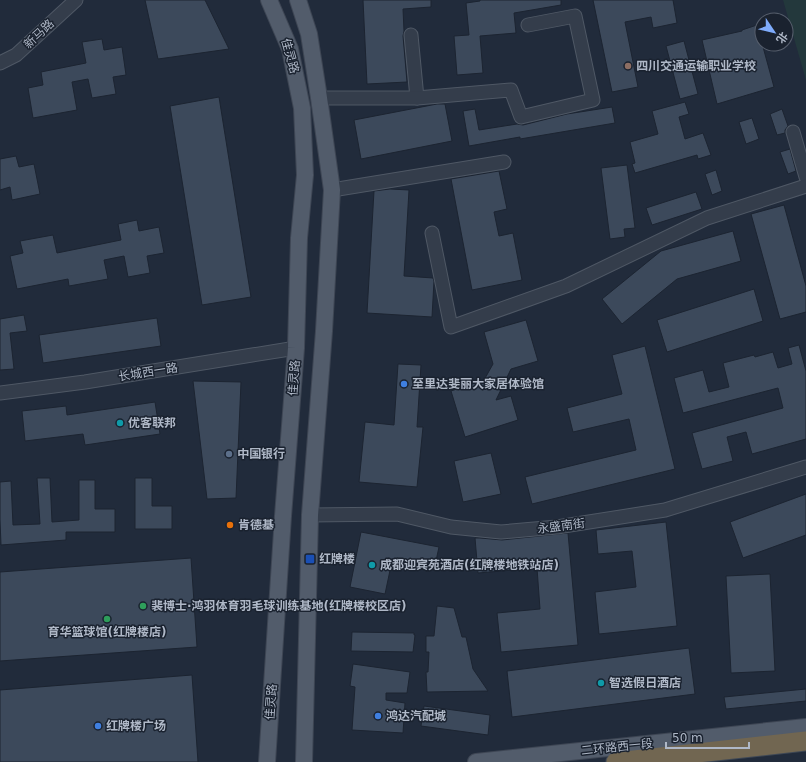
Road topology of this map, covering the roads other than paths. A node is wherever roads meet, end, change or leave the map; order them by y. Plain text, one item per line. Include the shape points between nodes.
1 (76, 0) edge
2 (268, 0) edge
3 (298, 0) edge
4 (528, 25) dead end
5 (411, 35) dead end
6 (0, 63) edge
7 (320, 98) junction
8 (417, 98) junction
9 (793, 132) dead end
10 (504, 162) dead end
11 (806, 177) edge
12 (806, 186) edge
13 (332, 190) junction
14 (432, 233) dead end
15 (296, 348) junction
16 (0, 393) edge
17 (806, 467) edge
18 (310, 515) junction
19 (806, 727) edge
20 (806, 741) edge
21 (267, 762) edge
22 (304, 762) edge
23 (476, 762) edge
24 (616, 762) edge

1 - 6 street, 新马路 via 16,55
2 - 15 main road, 佳灵路 via 290,49 302,108 305,175 299,238
3 - 7 main road, 佳灵路 via 309,34
4 - 8 street via 575,16 593,100 521,116 511,90
5 - 8 street
7 - 8 street
7 - 13 main road, 佳灵路
9 - 11 street
10 - 13 street
12 - 14 street via 707,218 566,286 451,327
13 - 18 main road, 佳灵路
15 - 16 street, 长城西一路
15 - 21 main road, 佳灵路
17 - 18 street, 永盛南街 via 665,510 557,527 501,532 451,527 396,514
18 - 22 main road, 佳灵路
19 - 23 main road, 二环路西一段
20 - 24 highway

